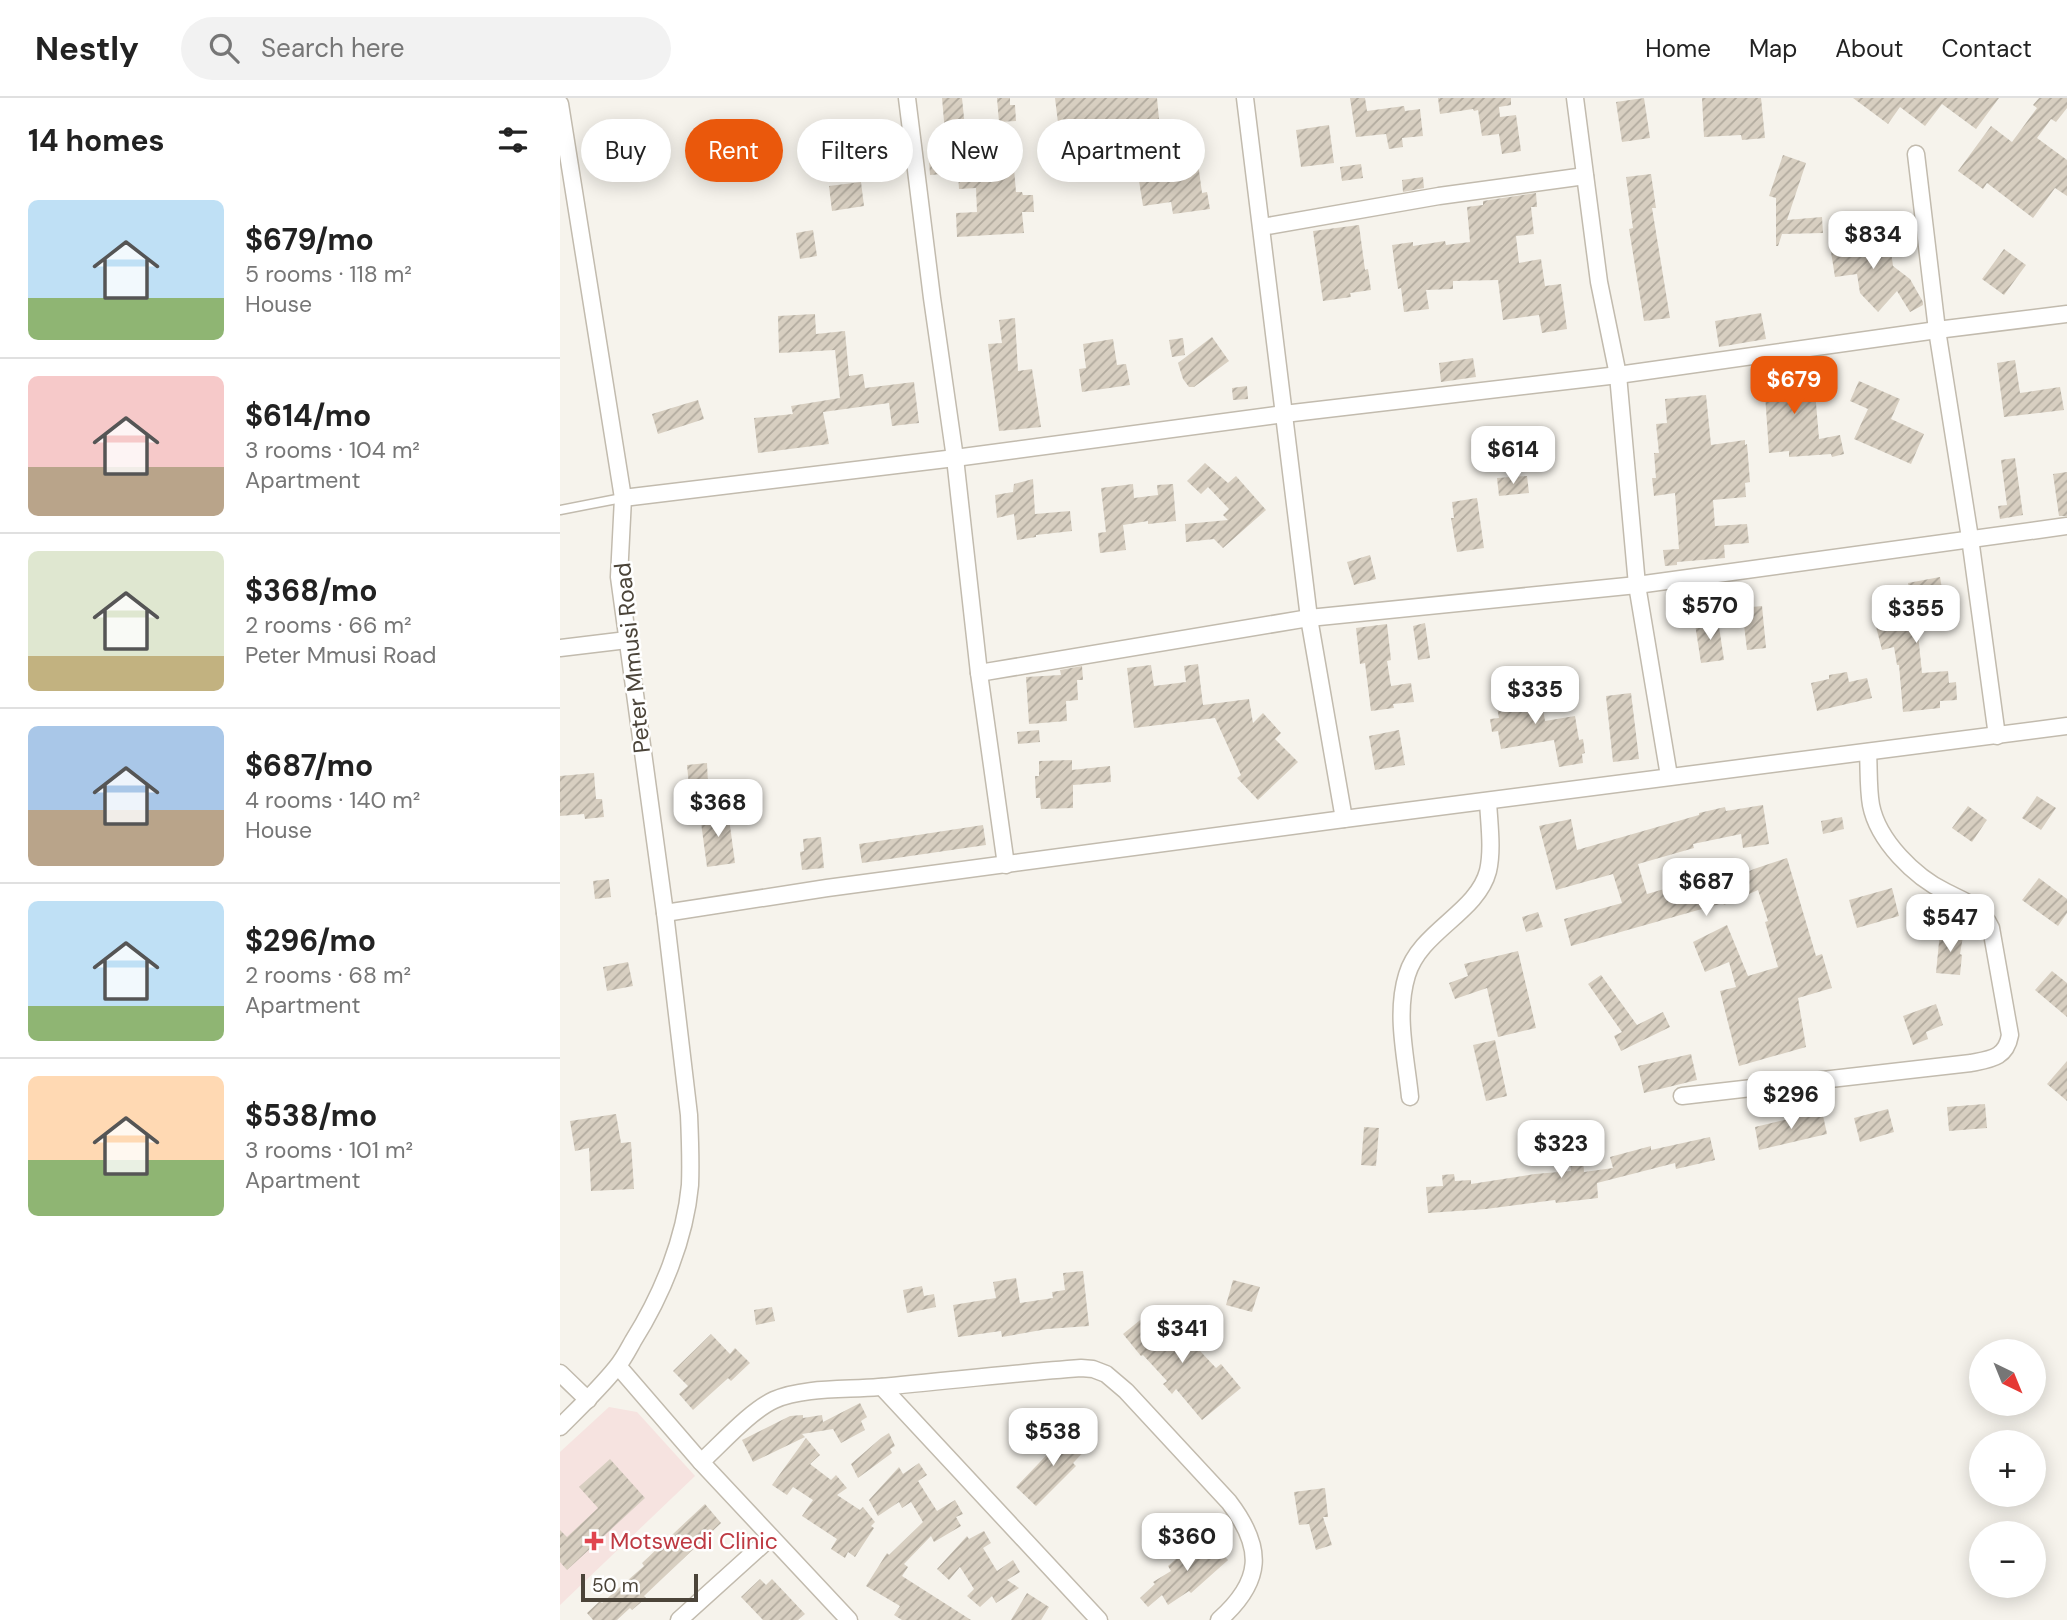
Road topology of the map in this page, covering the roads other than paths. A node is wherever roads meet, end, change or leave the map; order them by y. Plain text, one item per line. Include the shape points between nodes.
1 (907, 98) edge
2 (1245, 98) edge
3 (1575, 98) edge
4 (560, 104) edge
5 (1916, 154) dead end
6 (1585, 176) junction
7 (1262, 227) junction
8 (2067, 314) edge
9 (1937, 330) junction
10 (1618, 374) junction
11 (1284, 414) junction
12 (955, 458) junction
13 (623, 498) junction
14 (560, 510) edge
15 (2067, 526) edge
16 (1970, 538) junction
17 (1637, 584) junction
18 (1309, 618) junction
19 (627, 640) junction
20 (560, 649) edge
21 (979, 673) junction
22 (2067, 726) edge
23 (1997, 736) junction
24 (1868, 752) junction
25 (1669, 776) junction
26 (1488, 801) junction
27 (1344, 819) junction
28 (1006, 865) junction
29 (665, 913) junction
30 (1682, 1096) dead end
31 (1410, 1097) dead end
32 (618, 1366) junction
33 (560, 1373) edge
34 (881, 1387) junction
35 (588, 1399) junction
36 (560, 1427) edge
37 (701, 1462) junction
38 (771, 1537) junction
39 (680, 1620) edge
40 (849, 1620) edge
41 (1099, 1620) edge
42 (1219, 1620) edge

1 - 12 street
2 - 7 street
3 - 6 street
4 - 13 street, Peter Mmusi Road
5 - 9 street
6 - 7 street
6 - 10 street via 1599,282
7 - 11 street
8 - 9 street
9 - 10 street
9 - 16 street
10 - 11 street
10 - 17 street
11 - 12 street
11 - 18 street
12 - 13 street
12 - 21 street
13 - 14 lane
13 - 19 street, Peter Mmusi Road via 619,577
15 - 16 street
16 - 17 street
16 - 23 street
17 - 18 street
17 - 25 street
18 - 21 street
18 - 27 street
19 - 20 street
19 - 29 street, Peter Mmusi Road
21 - 28 street
22 - 23 street
23 - 24 street
24 - 25 street
24 - 30 street via 1871,804 1898,855 1932,884 1972,904 1992,928 2008,1046 2000,1055 1971,1063
25 - 26 street
26 - 27 street
26 - 31 street via 1487,873 1480,887 1416,954 1407,975 1401,1013
27 - 28 street
28 - 29 street
29 - 32 street, Peter Mmusi Road via 689,1115 690,1187 671,1264
32 - 35 street, Peter Mmusi Road
32 - 37 street
33 - 35 street
34 - 37 street via 783,1396 757,1410
34 - 41 street
34 - 42 street via 1082,1368 1105,1374 1228,1502 1248,1531 1253,1554 1249,1584
35 - 36 street, Peter Mmusi Road
37 - 38 street
38 - 39 street
38 - 40 street

